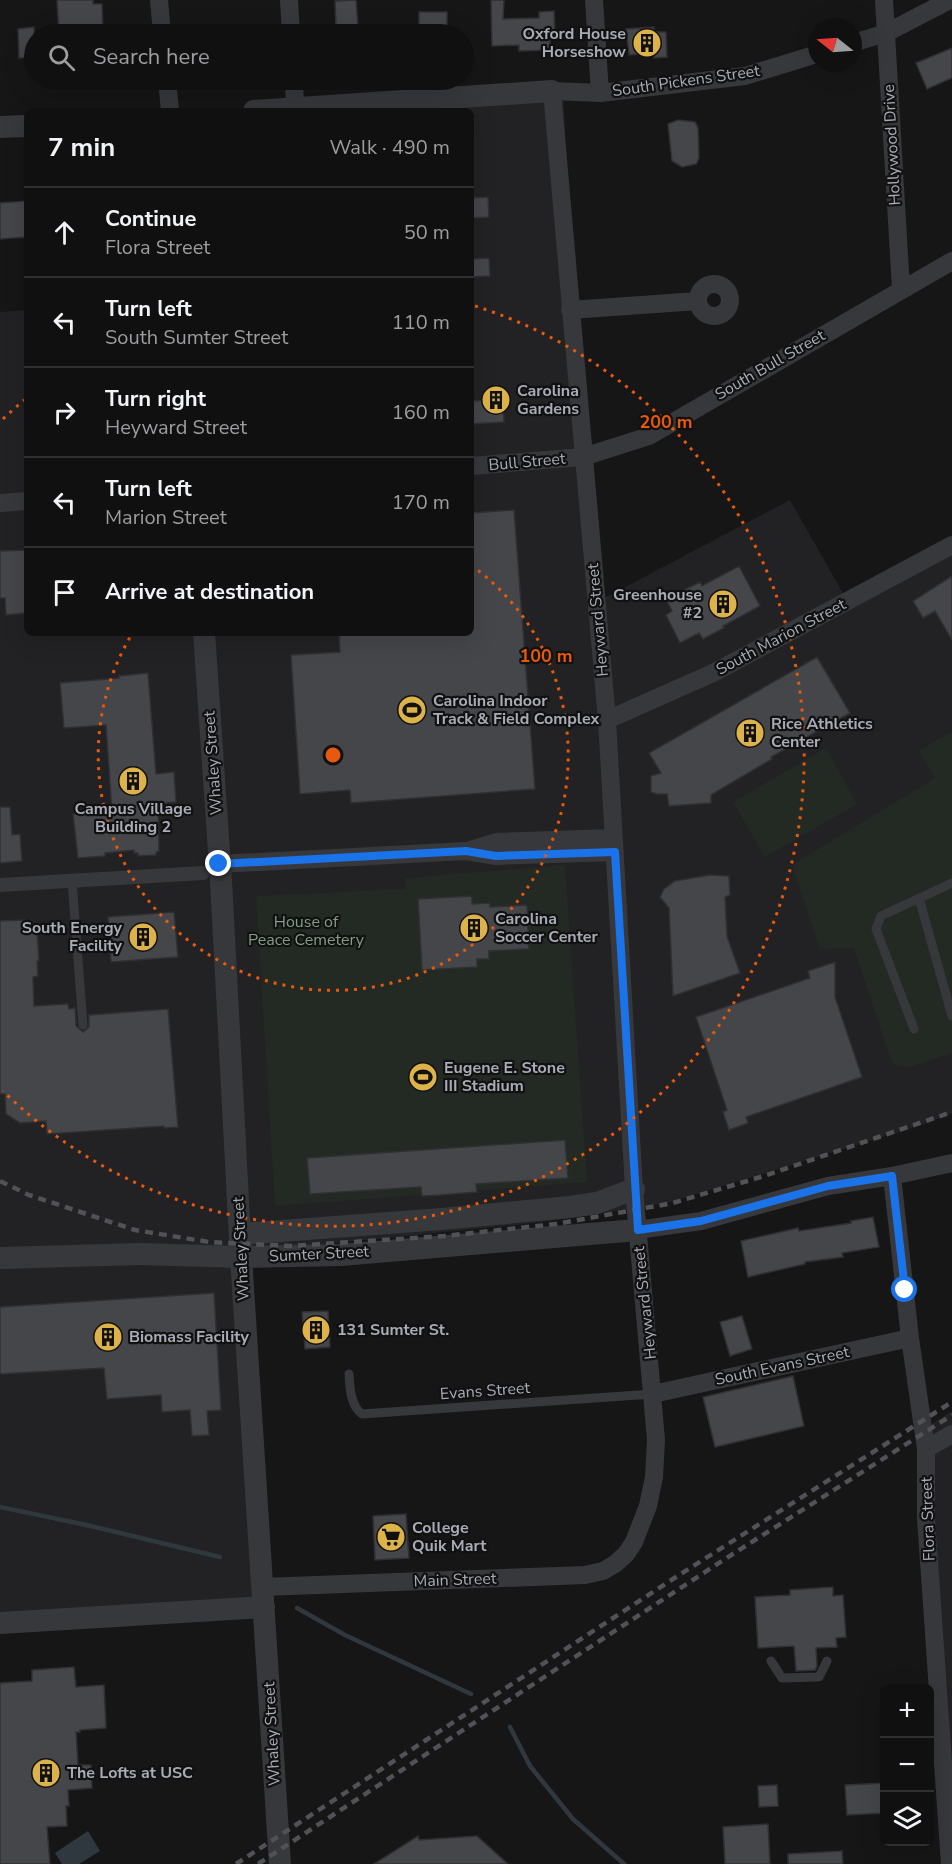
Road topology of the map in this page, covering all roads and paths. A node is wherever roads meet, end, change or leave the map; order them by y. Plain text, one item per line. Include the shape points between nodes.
1 (159, 0) edge
2 (289, 0) edge
3 (594, 0) edge
4 (884, 0) edge
5 (950, 0) edge
6 (161, 24) edge
7 (290, 24) edge
8 (886, 33) junction
9 (862, 40) edge
10 (808, 57) edge
11 (168, 90) edge
12 (294, 90) edge
13 (552, 92) junction
14 (600, 93) junction
15 (295, 107) junction
16 (170, 108) edge
17 (285, 108) edge
18 (24, 126) edge
19 (0, 127) edge
20 (952, 261) edge
21 (901, 289) junction
22 (698, 301) dead end
23 (570, 310) junction
24 (583, 457) junction
25 (474, 466) edge
26 (24, 501) edge
27 (0, 503) edge
28 (952, 545) edge
29 (204, 636) edge
30 (607, 720) junction
31 (614, 845) junction
32 (211, 868) junction
33 (72, 881) junction
34 (952, 883) edge
35 (0, 885) edge
36 (919, 898) junction
37 (952, 1016) edge
38 (83, 1024) dead end
39 (914, 1029) dead end
40 (952, 1163) edge
41 (892, 1176) junction
42 (634, 1189) junction
43 (638, 1230) junction
44 (240, 1234) junction
45 (241, 1257) junction
46 (0, 1258) edge
47 (910, 1338) junction
48 (349, 1374) dead end
49 (653, 1394) junction
50 (952, 1434) edge
51 (926, 1449) junction
52 (634, 1542) joint
53 (264, 1597) junction
54 (0, 1623) edge
55 (771, 1661) dead end
56 (827, 1661) dead end
57 (280, 1864) edge
58 (950, 1864) edge

1 - 6 street
2 - 7 street
3 - 14 street
4 - 8 street, Hollywood Drive
5 - 8 street
8 - 9 street
8 - 21 street, Hollywood Drive
10 - 14 street, South Pickens Street via 745,76
11 - 16 street
12 - 15 street
13 - 14 street, South Pickens Street
13 - 15 street
13 - 23 street, Heyward Street
15 - 17 street
18 - 19 street
20 - 21 street, South Bull Street
21 - 24 street, South Bull Street via 649,436
22 - 23 street
23 - 24 street, Heyward Street
24 - 25 street, Bull Street
24 - 30 street, Heyward Street
26 - 27 street
28 - 30 street, South Marion Street via 713,673
29 - 32 street, Whaley Street
30 - 31 street, Heyward Street
31 - 32 street via 496,856 466,851
31 - 42 street, Heyward Street
32 - 33 street
32 - 44 street, Whaley Street
33 - 35 street
33 - 38 lane
34 - 36 lane
36 - 37 lane
36 - 39 lane via 881,916 876,929
40 - 41 street
41 - 43 street via 828,1186 701,1221
41 - 47 street, Flora Street
42 - 43 street, Heyward Street
42 - 44 street, Sumter Street via 597,1203 570,1207
43 - 45 street, Sumter Street via 341,1255
43 - 49 street, Heyward Street
44 - 45 street, Whaley Street
45 - 46 street, Sumter Street via 139,1254
45 - 53 street, Whaley Street
47 - 49 street, South Evans Street
47 - 51 street, Flora Street
48 - 49 lane, Evans Street via 350,1393 356,1409 362,1413
49 - 52 street, Heyward Street via 654,1477
50 - 51 street
51 - 58 street, Flora Street via 926,1518
52 - 53 street, Main Street via 615,1564 585,1575
53 - 54 street, Main Street
53 - 57 street, Whaley Street
55 - 56 lane via 782,1678 819,1677

